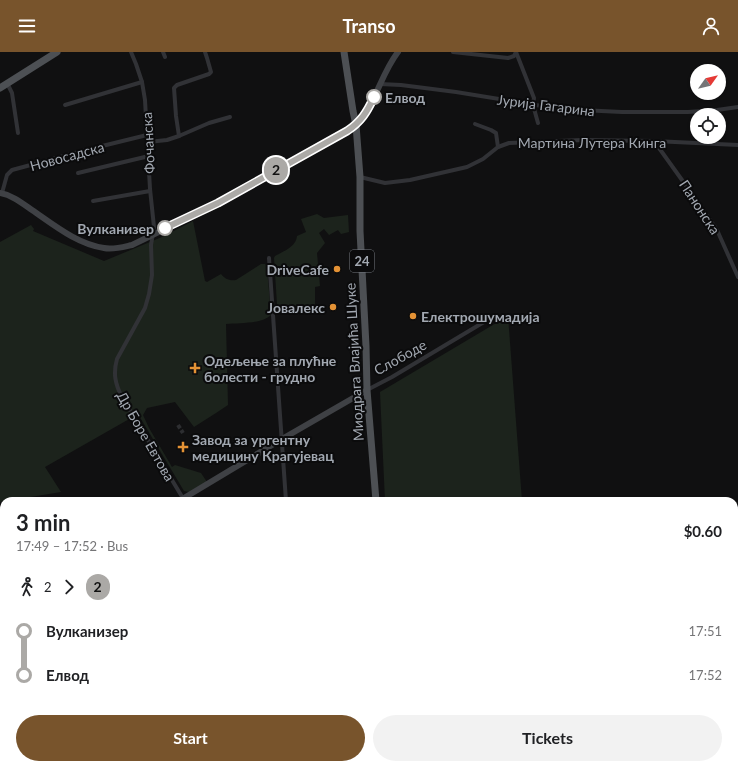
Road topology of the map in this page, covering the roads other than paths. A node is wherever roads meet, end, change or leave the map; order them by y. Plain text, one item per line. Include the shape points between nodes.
1 (57, 52) edge
2 (131, 52) edge
3 (163, 52) edge
4 (205, 52) edge
5 (344, 52) edge
6 (398, 52) edge
7 (453, 52) edge
8 (516, 52) edge
9 (165, 57) dead end
10 (142, 82) junction
11 (7, 83) junction
12 (380, 84) junction
13 (0, 87) edge
14 (65, 105) dead end
15 (533, 105) junction
16 (738, 107) edge
17 (230, 117) dead end
18 (538, 123) dead end
19 (475, 124) dead end
20 (356, 125) junction
21 (18, 133) dead end
22 (147, 135) junction
23 (179, 136) junction
24 (654, 141) junction
25 (148, 142) junction
26 (738, 145) edge
27 (498, 147) junction
28 (148, 156) junction
29 (78, 173) dead end
30 (360, 177) junction
31 (150, 191) junction
32 (1, 193) edge
33 (93, 201) dead end
34 (152, 236) junction
35 (269, 258) dead end
36 (738, 277) edge
37 (489, 320) dead end
38 (367, 390) junction
39 (282, 439) junction
40 (180, 497) edge
41 (187, 497) edge
42 (286, 497) edge
43 (376, 497) edge

1 - 11 main road
2 - 10 street, Фочанска
3 - 9 street
4 - 23 street via 211,72 177,85 174,90
5 - 20 main road, 24
6 - 12 street
7 - 8 street via 508,58
8 - 15 street via 534,98
10 - 14 street
10 - 22 street, Фочанска via 146,100
11 - 13 main road
11 - 21 street via 12,93
12 - 15 street, Јурија Гагарина via 456,92
12 - 20 street via 368,110
15 - 16 street, Јурија Гагарина via 622,112 688,112
15 - 18 street
17 - 23 street
19 - 27 street via 496,133
20 - 30 main road, Миодрага Влајића Шуке / 24
20 - 34 street via 218,203
22 - 25 street, Фочанска
22 - 32 street, Новосадска via 12,170 7,175
23 - 25 street
24 - 26 street, Мартина Лутера Кинга
24 - 27 street, Мартина Лутера Кинга via 551,141 509,143
24 - 36 street, Панонска via 717,230
25 - 28 street, Фочанска
27 - 30 street, Мартина Лутера Кинга via 483,159 467,166 410,180 385,183
28 - 29 street
28 - 31 street, Фочанска
30 - 38 main road, Миодрага Влајића Шуке / 24
31 - 33 street
31 - 34 street, Фочанска via 154,227
32 - 34 street via 16,199 71,236 91,245 106,249 132,246
34 - 40 street, Др Боре Евтова via 152,275 149,294 142,314 117,359 115,377 122,397
35 - 39 street
37 - 38 street, Слободе
38 - 39 street, Слободе
38 - 43 main road, Миодрага Влајића Шуке / 24
39 - 41 street, Слободе
39 - 42 street

